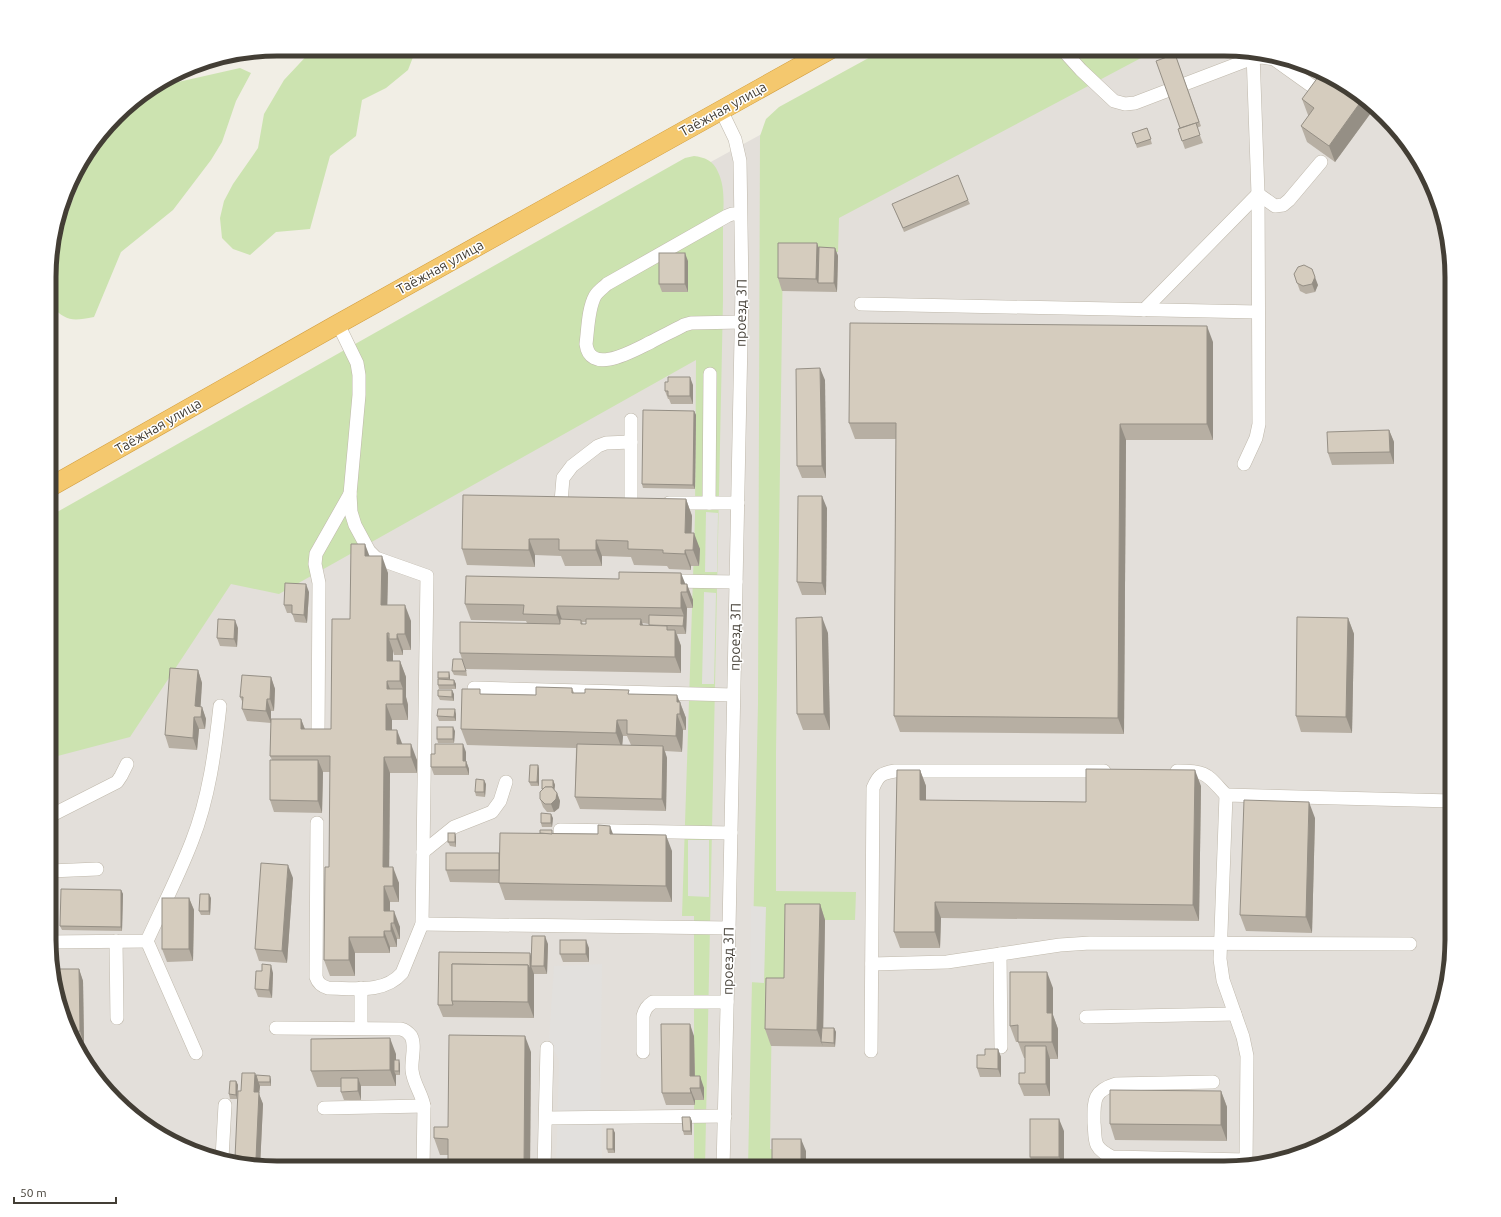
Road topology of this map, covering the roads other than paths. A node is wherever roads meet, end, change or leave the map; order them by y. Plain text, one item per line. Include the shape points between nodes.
1 (818, 56) edge
2 (1068, 56) edge
3 (1249, 57) edge
4 (1253, 58) edge
5 (1281, 64) edge
6 (1316, 89) edge
7 (721, 110) junction
8 (1321, 162) dead end
9 (1258, 194) junction
10 (740, 214) junction
11 (862, 304) dead end
12 (1144, 310) junction
13 (1258, 312) junction
14 (741, 322) junction
15 (338, 324) junction
16 (710, 374) dead end
17 (631, 420) dead end
18 (631, 442) junction
19 (1244, 464) dead end
20 (56, 484) edge
21 (350, 494) junction
22 (547, 502) edge
23 (561, 502) junction
24 (577, 502) edge
25 (615, 502) edge
26 (630, 502) junction
27 (708, 503) junction
28 (738, 503) junction
29 (657, 580) edge
30 (736, 582) junction
31 (474, 688) edge
32 (733, 695) junction
33 (220, 706) dead end
34 (318, 733) edge
35 (127, 764) dead end
36 (1118, 771) edge
37 (1166, 771) edge
38 (506, 782) dead end
39 (1226, 795) junction
40 (1445, 801) edge
41 (56, 813) edge
42 (317, 823) dead end
43 (560, 830) dead end
44 (731, 833) junction
45 (423, 852) junction
46 (97, 869) dead end
47 (56, 870) edge
48 (422, 924) junction
49 (729, 928) junction
50 (116, 941) junction
51 (147, 941) junction
52 (56, 942) edge
53 (1220, 943) junction
54 (1410, 944) dead end
55 (1000, 954) junction
56 (872, 964) junction
57 (361, 988) junction
58 (728, 1002) junction
59 (1235, 1014) junction
60 (1086, 1017) dead end
61 (117, 1018) dead end
62 (276, 1028) dead end
63 (361, 1028) junction
64 (1001, 1047) dead end
65 (547, 1048) dead end
66 (871, 1051) dead end
67 (643, 1052) dead end
68 (196, 1053) dead end
69 (1213, 1082) dead end
70 (225, 1104) dead end
71 (424, 1106) junction
72 (324, 1108) dead end
73 (725, 1116) junction
74 (546, 1118) junction
75 (222, 1154) edge
76 (1246, 1160) edge
77 (422, 1161) edge
78 (544, 1161) edge
79 (723, 1161) edge
80 (1219, 1161) edge

1 - 7 highway, Таёжная улица
2 - 3 street via 1114,101 1124,104 1135,103
4 - 9 street
5 - 6 street
7 - 10 street, проезд 3П via 731,128 738,150
7 - 15 highway, Таёжная улица
8 - 9 street via 1283,206 1275,206
9 - 12 street
9 - 13 street
10 - 14 street, проезд 3П
10 - 14 street via 727,216 607,284 594,297 586,344 589,355 607,359 627,354 691,323
11 - 12 street
12 - 13 street
13 - 19 street via 1259,424 1256,438
14 - 28 street, проезд 3П
15 - 20 highway, Таёжная улица
15 - 21 street via 357,363 359,375 360,395
16 - 27 street
17 - 18 street
18 - 23 street via 606,443 598,446 572,466 563,478
18 - 26 street
21 - 34 street via 315,559 319,583
21 - 45 street via 355,525 368,551 376,558 427,576
22 - 23 street
23 - 24 street
25 - 26 street
26 - 27 street
27 - 28 street
28 - 30 street, проезд 3П
29 - 30 street
30 - 32 street, проезд 3П
31 - 32 street
32 - 44 street, проезд 3П
33 - 51 street via 216,749 200,820
35 - 41 street via 117,782
36 - 56 street via 895,771 885,772 877,778 873,788
37 - 39 street via 1198,771 1210,778
38 - 45 street via 500,801 492,812 454,827
39 - 40 street
39 - 53 street
42 - 57 street via 316,977 322,987
43 - 44 street
44 - 49 street, проезд 3П
45 - 48 street
46 - 47 street
48 - 49 street
48 - 57 street via 402,973 397,979 380,987
49 - 58 street, проезд 3П
50 - 51 street
50 - 52 street
50 - 61 street
51 - 68 street
53 - 54 street
53 - 55 street via 1090,943
53 - 59 street via 1223,980
55 - 56 street via 947,962
55 - 64 street
56 - 66 street
57 - 63 street
58 - 67 street via 653,1002 648,1005 643,1016
58 - 73 street, проезд 3П
59 - 60 street
59 - 76 street via 1247,1056
62 - 63 street
63 - 71 street via 401,1028 407,1031 412,1041 413,1078
65 - 74 street
69 - 80 street via 1116,1084 1105,1087 1094,1102 1095,1135 1102,1152 1112,1157
70 - 75 street
71 - 72 street
71 - 77 street
73 - 74 street
73 - 79 street, проезд 3П
74 - 78 street

